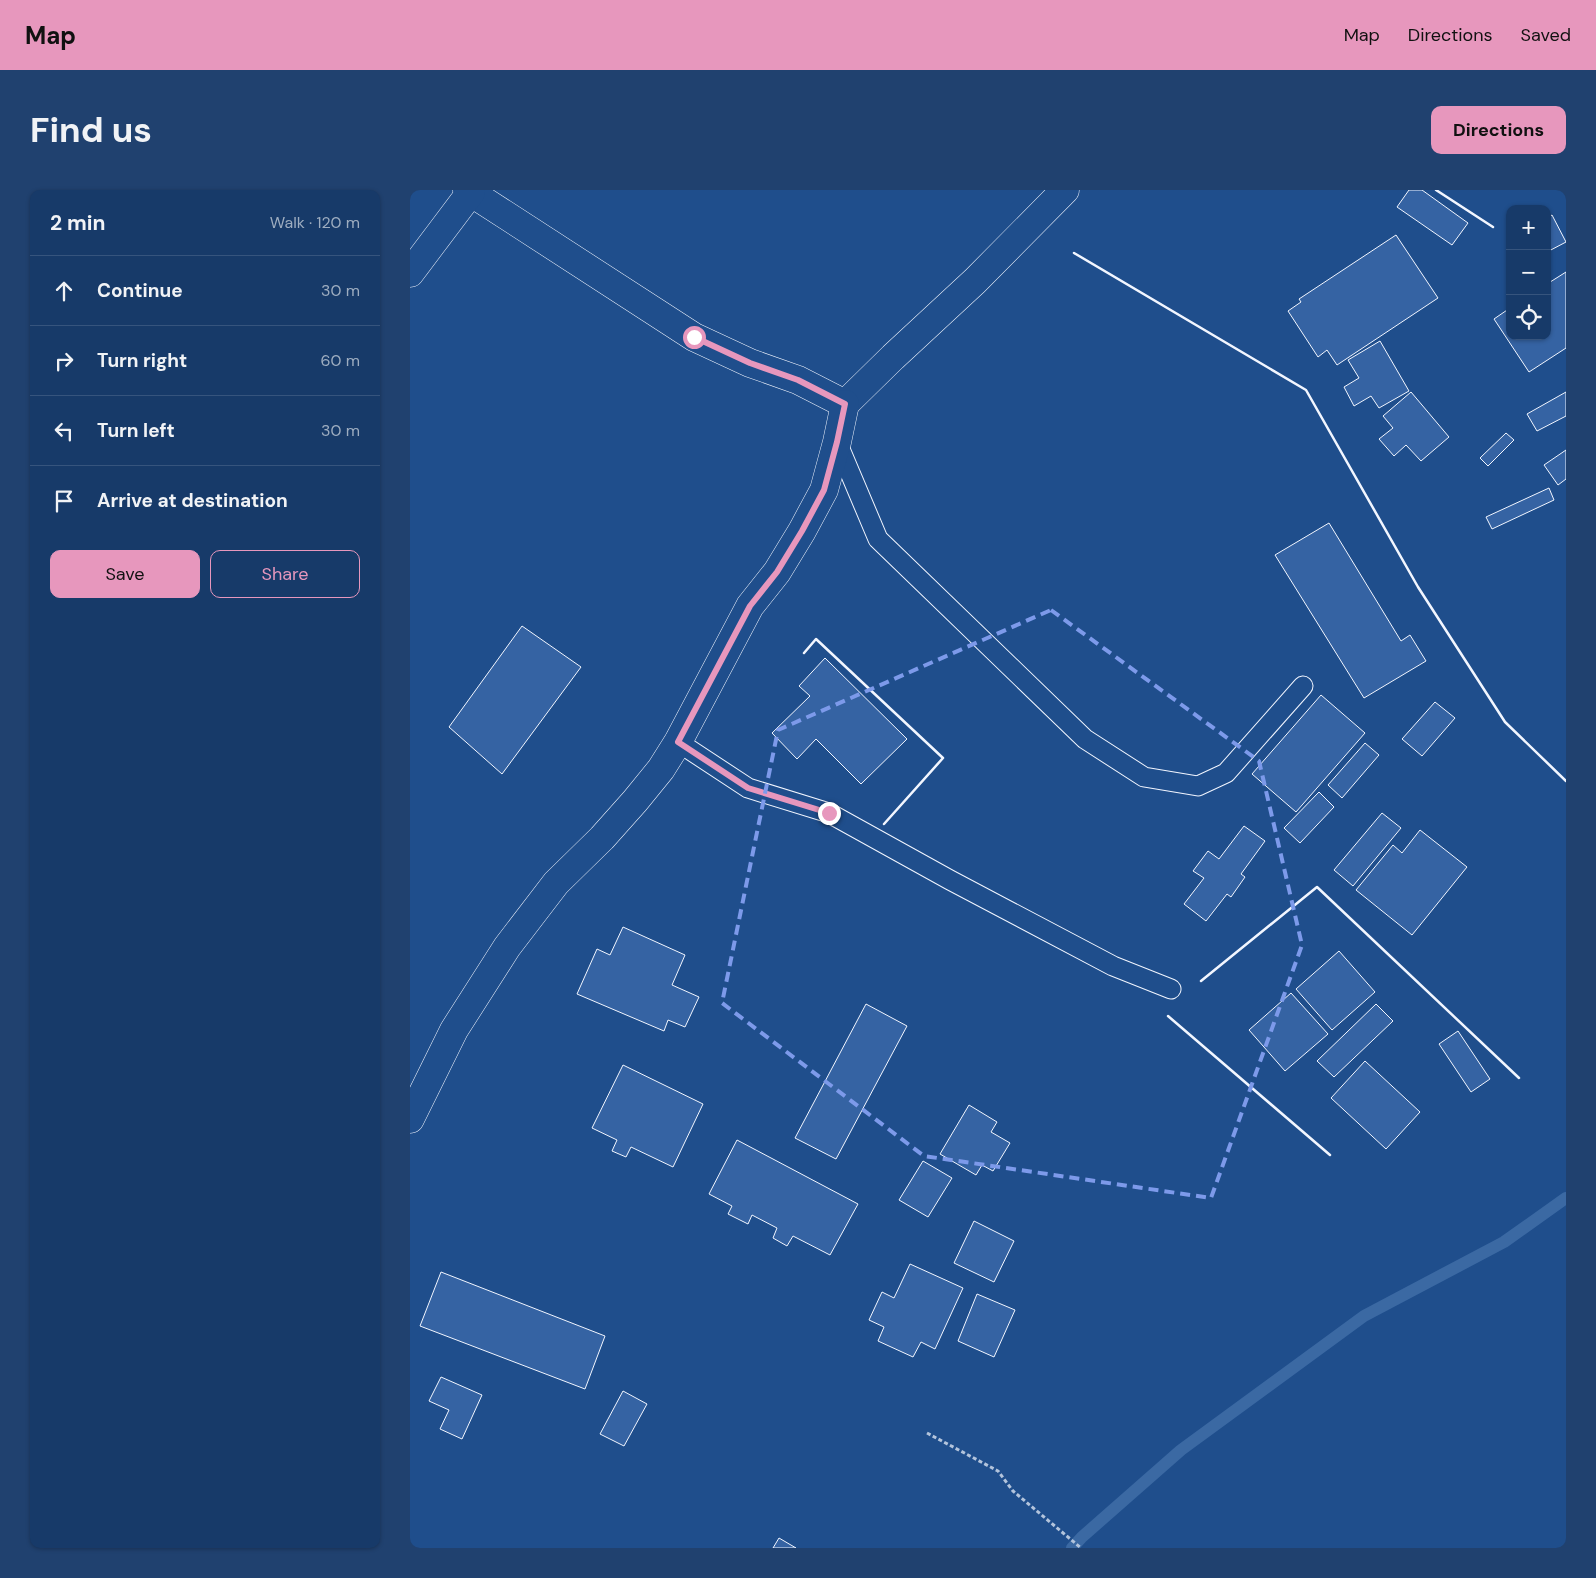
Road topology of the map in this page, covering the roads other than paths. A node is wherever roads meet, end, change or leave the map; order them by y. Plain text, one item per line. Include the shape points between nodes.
1 (1065, 190) edge
2 (469, 191) edge
3 (410, 273) edge
4 (845, 404) junction
5 (837, 442) junction
6 (1304, 686) dead end
7 (678, 742) junction
8 (1171, 989) dead end
9 (410, 1119) edge

1 - 4 street
2 - 3 street
2 - 4 street via 694,337 750,363 798,380
4 - 5 street
5 - 6 lane via 878,539 1085,739 1144,777 1198,786 1226,773
5 - 7 street via 824,490 811,515 777,572 750,606
7 - 8 lane via 748,788 829,813 1113,966
7 - 9 street via 635,801 556,883 507,947 454,1030

